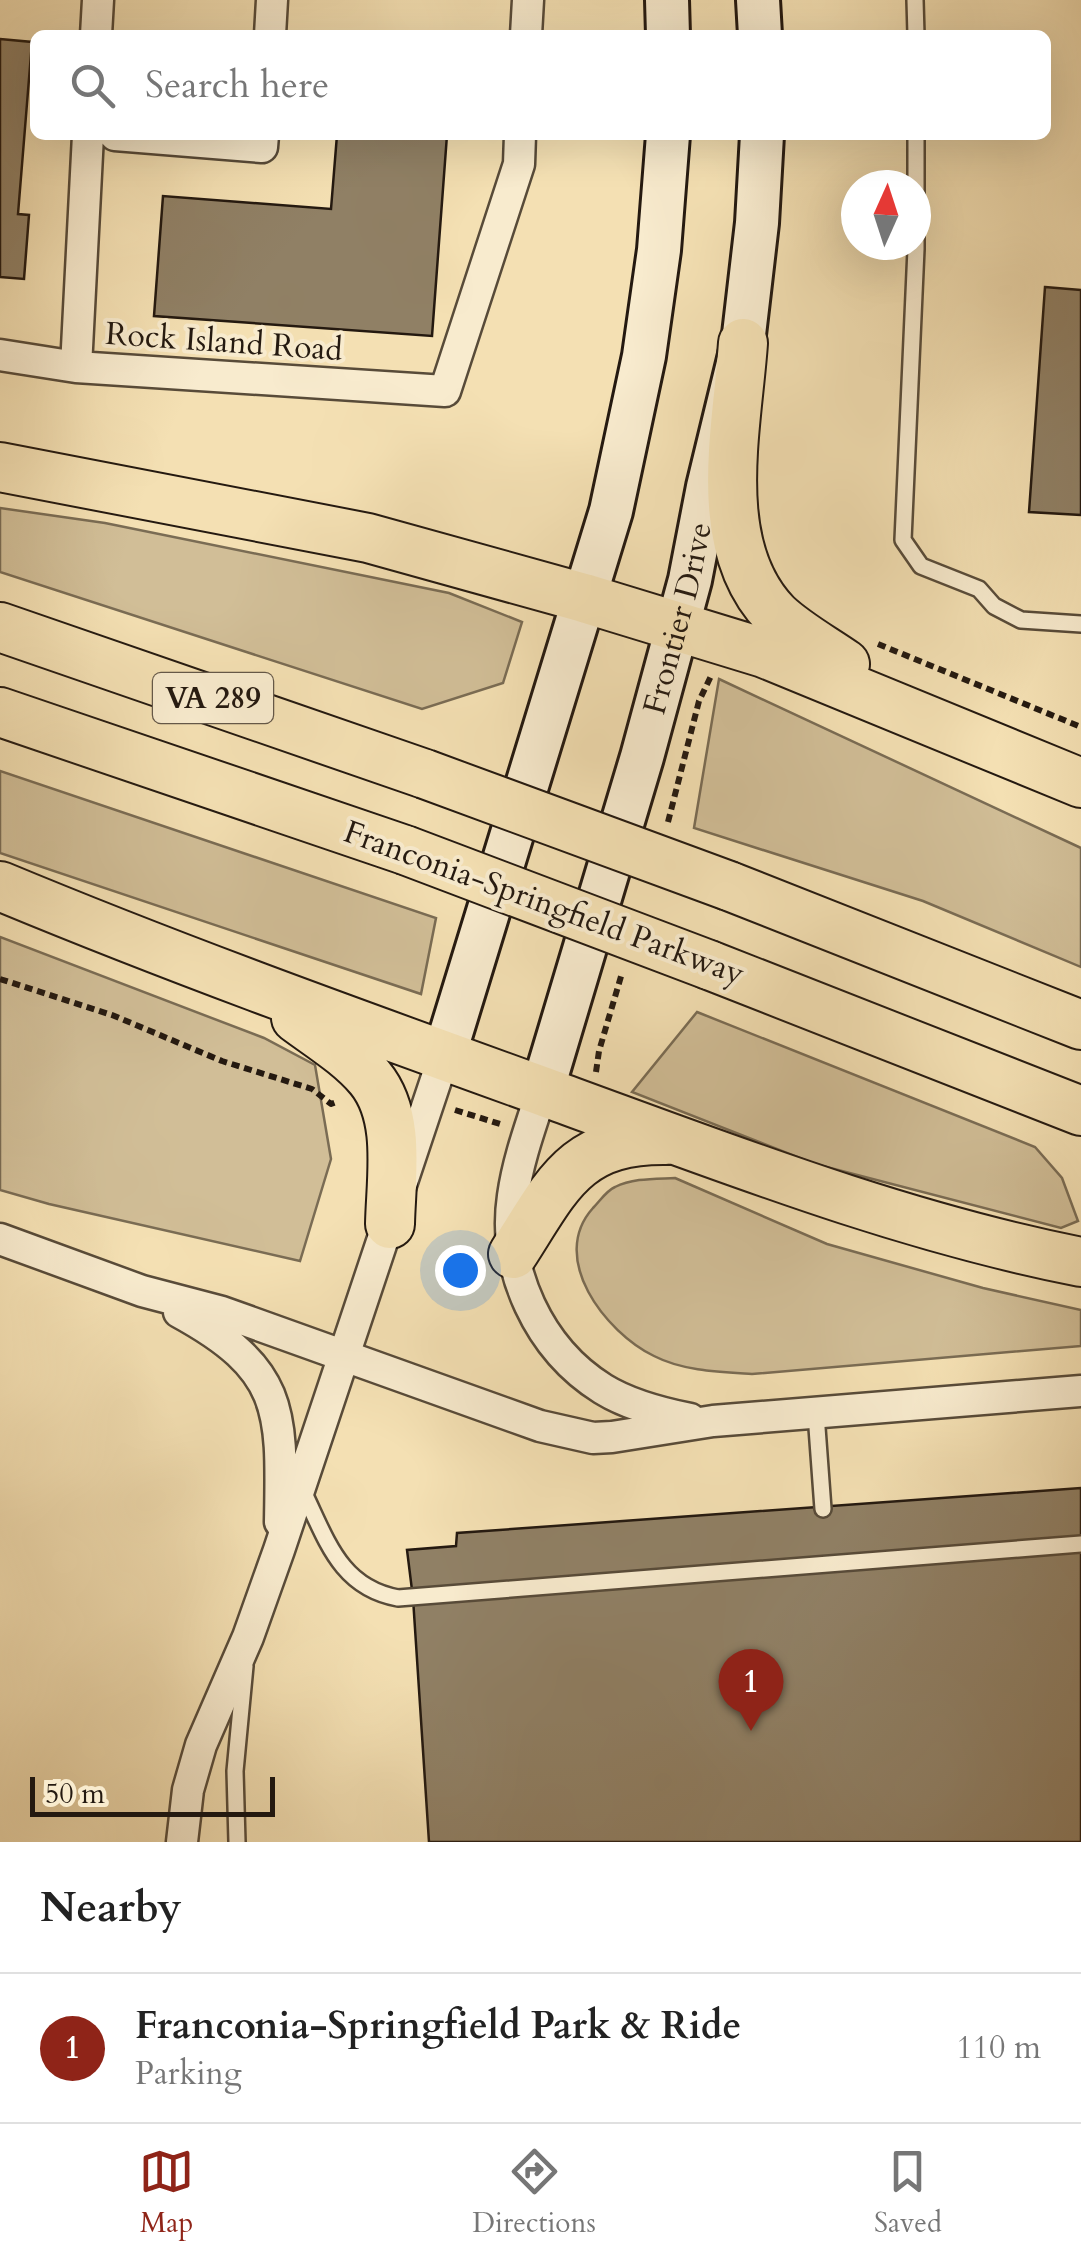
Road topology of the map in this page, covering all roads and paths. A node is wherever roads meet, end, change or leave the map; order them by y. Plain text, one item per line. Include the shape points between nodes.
1 (98, 0) edge
2 (272, 0) edge
3 (528, 0) edge
4 (667, 0) edge
5 (758, 0) edge
6 (915, 0) edge
7 (96, 30) edge
8 (270, 30) edge
9 (526, 30) edge
10 (668, 30) edge
11 (760, 30) edge
12 (916, 30) edge
13 (88, 140) edge
14 (176, 140) edge
15 (263, 140) edge
16 (520, 140) edge
17 (668, 140) edge
18 (762, 140) edge
19 (916, 140) edge
20 (743, 343) junction
21 (0, 355) edge
22 (76, 368) junction
23 (0, 467) edge
24 (584, 598) junction
25 (1081, 624) edge
26 (0, 626) edge
27 (677, 626) junction
28 (862, 637) dead end
29 (0, 712) edge
30 (922, 716) junction
31 (1081, 727) edge
32 (1081, 784) edge
33 (0, 886) edge
34 (0, 979) edge
35 (249, 982) junction
36 (1081, 1025) edge
37 (444, 1056) junction
38 (542, 1091) junction
39 (342, 1100) dead end
40 (444, 1107) dead end
41 (1081, 1111) edge
42 (482, 1118) dead end
43 (680, 1141) junction
44 (390, 1224) junction
45 (0, 1240) edge
46 (513, 1254) junction
47 (1081, 1262) edge
48 (142, 1291) junction
49 (345, 1357) junction
50 (1081, 1391) edge
51 (816, 1414) junction
52 (713, 1421) junction
53 (301, 1487) junction
54 (823, 1509) dead end
55 (1081, 1544) edge
56 (279, 1550) junction
57 (248, 1637) junction
58 (182, 1842) edge
59 (238, 1842) edge

1 - 7 street
2 - 8 street
3 - 9 street
4 - 10 main road
5 - 11 main road
6 - 12 lane
13 - 22 street
14 - 15 street via 262,147
16 - 22 street, Rock Island Road via 519,164 445,390
17 - 24 main road via 644,356 611,511
18 - 20 main road, Frontier Drive
19 - 25 lane via 903,540 921,566 979,588 994,606 1021,620
20 - 27 main road, Frontier Drive
20 - 30 main road via 732,495 749,576 794,630
21 - 22 street, Rock Island Road
23 - 24 main road via 368,538
24 - 27 main road
24 - 37 main road
26 - 36 main road, VA 289, bridge via 426,774
27 - 30 main road
27 - 38 main road, Frontier Drive
28 - 31 path
29 - 41 main road, Franconia-Springfield Parkway / VA 289, bridge via 405,850
30 - 32 main road
33 - 35 main road
34 - 39 path via 312,1089 331,1104
35 - 37 main road
35 - 44 main road via 358,1066 380,1094 390,1126
37 - 38 main road
37 - 44 street
38 - 43 main road
38 - 46 street via 512,1197
40 - 42 path
43 - 46 main road via 629,1142 595,1152 556,1187
43 - 47 main road via 927,1223
44 - 49 street
45 - 48 street
46 - 52 street via 536,1318 589,1380 642,1407
48 - 49 street
48 - 56 street via 228,1340 267,1390 280,1436
49 - 52 street via 576,1435
49 - 53 street
50 - 51 street
51 - 52 street
51 - 54 lane
53 - 55 lane via 354,1580 398,1598
53 - 56 street
56 - 57 street
57 - 58 street via 200,1746
57 - 59 lane via 234,1770

